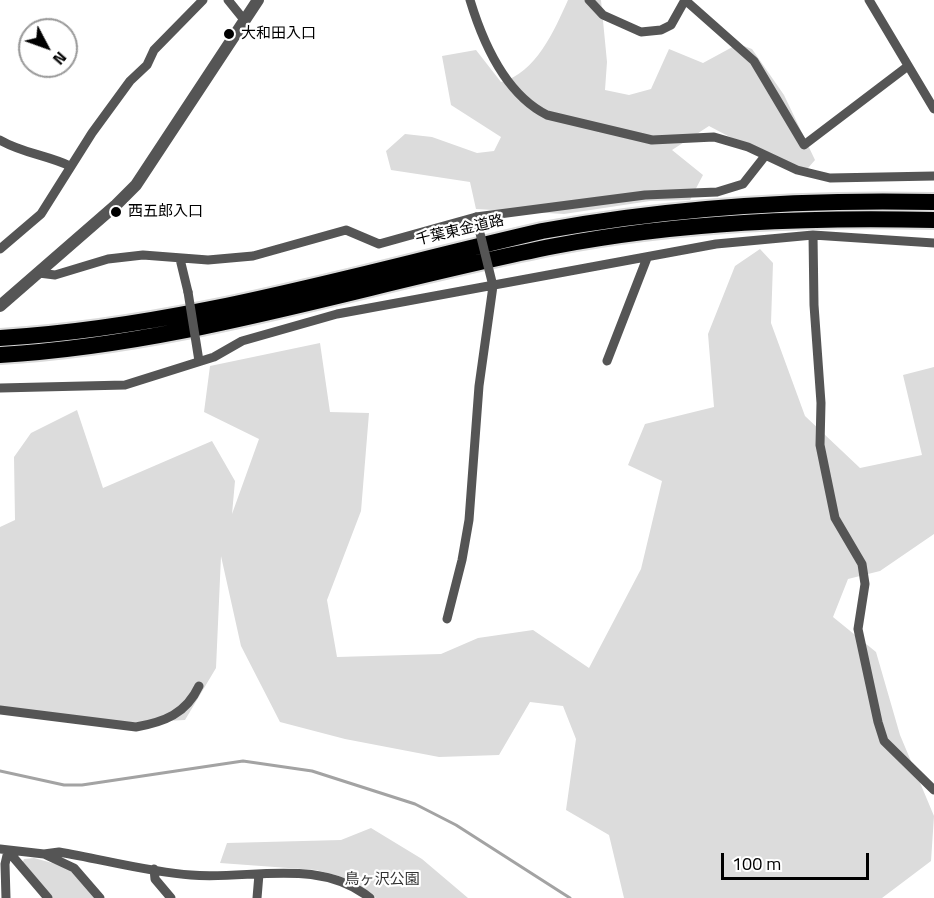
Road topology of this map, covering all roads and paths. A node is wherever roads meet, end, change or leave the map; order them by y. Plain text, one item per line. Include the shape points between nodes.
1 (203, 0) edge
2 (228, 0) edge
3 (258, 0) edge
4 (470, 0) edge
5 (589, 0) edge
6 (685, 0) edge
7 (869, 0) edge
8 (245, 21) junction
9 (908, 66) junction
10 (934, 109) edge
11 (0, 140) edge
12 (765, 156) junction
13 (70, 166) junction
14 (934, 176) edge
15 (934, 202) edge
16 (476, 217) junction
17 (934, 220) edge
18 (813, 235) junction
19 (934, 243) edge
20 (0, 249) edge
21 (647, 258) junction
22 (180, 259) junction
23 (39, 273) junction
24 (493, 286) junction
25 (0, 306) edge
26 (0, 338) edge
27 (0, 355) edge
28 (199, 361) junction
29 (607, 361) dead end
30 (0, 388) edge
31 (447, 619) dead end
32 (199, 686) dead end
33 (0, 710) edge
34 (934, 790) edge
35 (4, 850) edge
36 (44, 854) junction
37 (154, 869) junction
38 (259, 874) junction
39 (6, 898) edge
40 (48, 898) edge
41 (100, 898) edge
42 (171, 898) edge
43 (257, 898) edge
44 (370, 898) edge

1 - 13 street via 154,50 147,65 130,81
2 - 8 street
3 - 8 street
4 - 12 street via 491,52 510,85 546,115 652,140 714,137
5 - 6 street via 603,15 641,32 671,25
6 - 9 street via 754,61 804,145
7 - 9 street
8 - 23 street via 136,185
9 - 10 street
11 - 13 street
12 - 14 street via 796,170 830,178
12 - 16 street via 743,184 717,192 645,195
13 - 20 street via 41,214
15 - 26 highway, 千葉東金道路 via 749,204 597,221 531,233 217,308 83,330
16 - 22 street via 379,244 346,231 253,256
16 - 24 street, bridge
17 - 27 highway via 778,220 639,232 463,266 188,330
18 - 19 street
18 - 21 street via 716,244
18 - 34 street via 820,445 835,518 862,564 866,584 858,629 878,722 884,741
21 - 24 street
21 - 29 street
22 - 23 street via 143,255 108,259 55,275
22 - 28 street, bridge
23 - 25 street
24 - 28 street via 337,314 242,341
24 - 31 street via 474,440 469,520
28 - 30 street via 126,385
32 - 33 street via 186,707 174,716 136,727
35 - 36 street
35 - 39 street
35 - 40 street
36 - 37 street via 59,852
36 - 41 street via 74,868
37 - 38 street via 190,875
37 - 42 street via 155,879
38 - 43 street
38 - 44 street via 321,876 353,887

